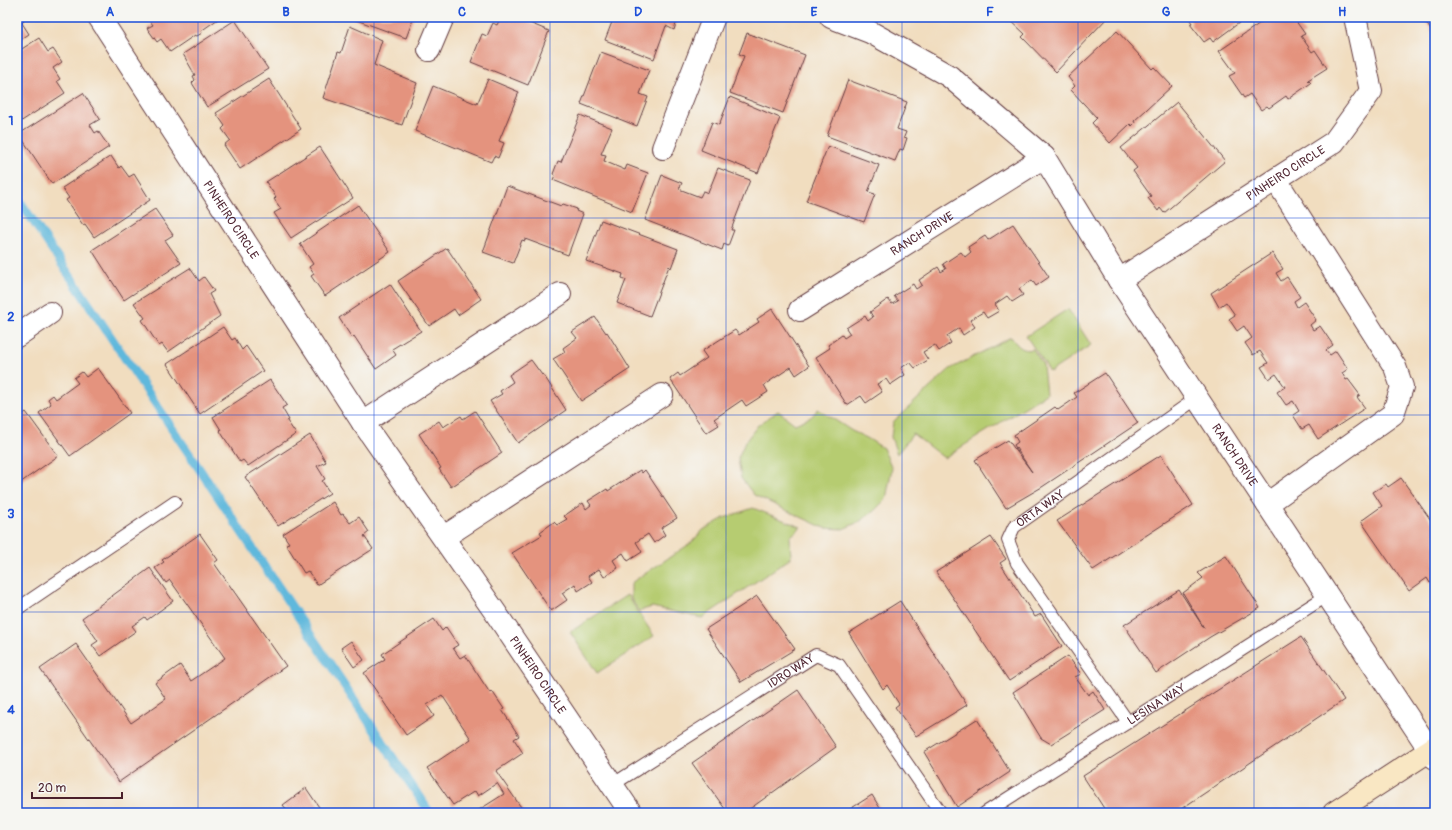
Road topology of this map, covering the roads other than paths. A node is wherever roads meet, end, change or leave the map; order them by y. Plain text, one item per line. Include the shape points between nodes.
1 (99, 17) edge
2 (443, 17) edge
3 (714, 17) edge
4 (831, 17) edge
5 (1355, 17) edge
6 (429, 50) dead end
7 (663, 148) dead end
8 (1044, 156) junction
9 (1276, 180) junction
10 (1119, 280) junction
11 (560, 294) dead end
12 (800, 310) dead end
13 (50, 313) dead end
14 (17, 336) edge
15 (662, 395) dead end
16 (1198, 398) junction
17 (363, 422) junction
18 (175, 502) dead end
19 (1267, 504) junction
20 (444, 537) junction
21 (1328, 595) junction
22 (17, 609) edge
23 (1128, 722) junction
24 (1434, 752) edge
25 (612, 785) junction
26 (631, 813) edge
27 (942, 813) edge
28 (985, 813) edge
29 (1334, 813) edge

1 - 17 street, PINHEIRO CIRCLE
2 - 6 street
3 - 7 street
4 - 8 street, RANCH DRIVE via 870,32 949,76
5 - 9 street, PINHEIRO CIRCLE via 1372,91 1334,142
8 - 10 street, RANCH DRIVE
8 - 12 street, RANCH DRIVE
9 - 10 street, PINHEIRO CIRCLE
9 - 19 street via 1396,367 1402,387 1393,414
10 - 16 street, RANCH DRIVE
11 - 17 street
13 - 14 street
15 - 20 street
16 - 19 street, RANCH DRIVE
16 - 23 lane, ORTA WAY via 1014,527 1008,540 1017,563
17 - 20 street, PINHEIRO CIRCLE
18 - 22 lane
19 - 21 street, RANCH DRIVE
20 - 25 street, PINHEIRO CIRCLE
21 - 23 lane, LESINA WAY
21 - 24 street, RANCH DRIVE
23 - 28 lane, LESINA WAY
24 - 29 main road
25 - 26 street, PINHEIRO CIRCLE
25 - 27 lane, IDRO WAY via 816,655 839,665

